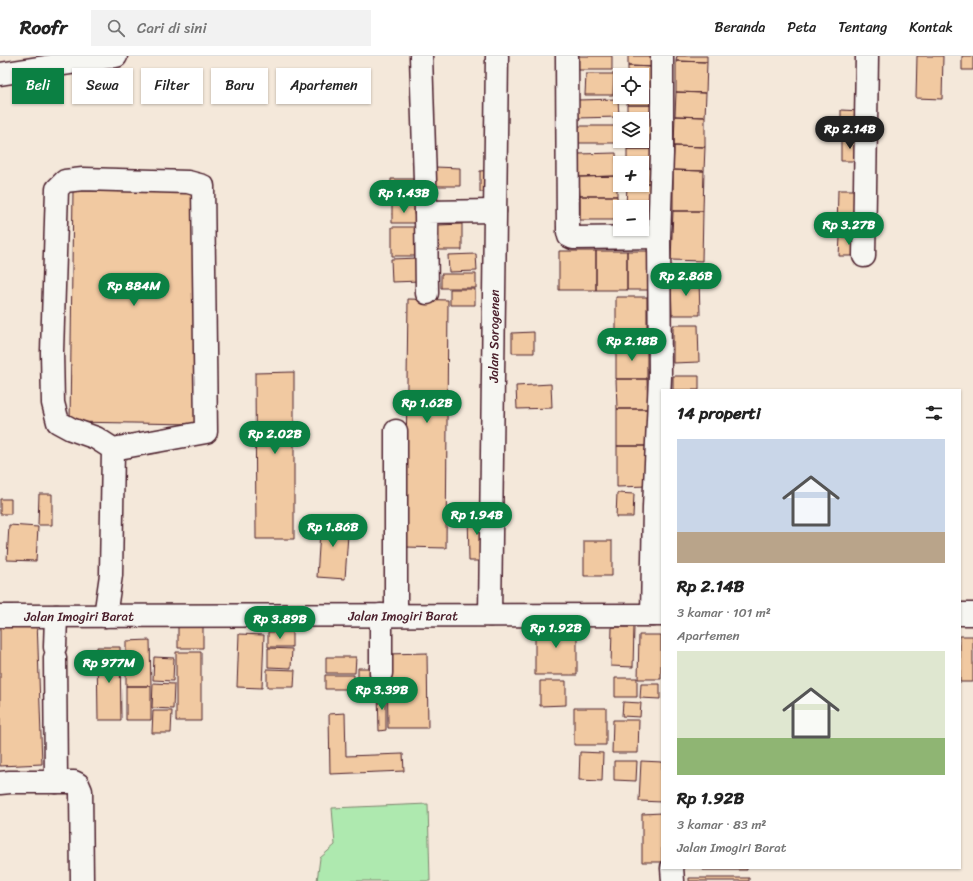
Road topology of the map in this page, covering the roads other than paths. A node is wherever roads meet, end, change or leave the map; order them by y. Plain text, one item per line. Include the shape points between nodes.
1 (116, 56) edge
2 (421, 56) edge
3 (497, 56) edge
4 (567, 56) edge
5 (662, 56) edge
6 (867, 56) edge
7 (0, 74) edge
8 (495, 210) junction
9 (426, 212) junction
10 (659, 236) junction
11 (864, 256) dead end
12 (427, 293) dead end
13 (396, 431) dead end
14 (113, 449) junction
15 (961, 614) edge
16 (973, 614) edge
17 (389, 615) junction
18 (490, 615) junction
19 (657, 615) edge
20 (0, 616) edge
21 (56, 616) junction
22 (105, 616) junction
23 (381, 673) dead end
24 (56, 782) junction
25 (0, 783) edge
26 (672, 869) edge
27 (82, 881) edge
28 (673, 881) edge

1 - 7 street
2 - 9 street
3 - 8 street, Jalan Sorogenen
4 - 10 street via 569,236
5 - 10 street
6 - 11 street
8 - 9 street
8 - 18 street, Jalan Sorogenen
9 - 12 street
10 - 19 street via 660,377 654,507
13 - 17 street
14 - 14 street via 96,438 58,422 53,403 56,188 64,181 83,179 188,182 203,186 206,432
14 - 22 street via 110,575
15 - 16 street
17 - 18 street, Jalan Imogiri Barat
17 - 22 street, Jalan Imogiri Barat
17 - 23 street
18 - 19 street, Jalan Imogiri Barat
20 - 21 street, Jalan Imogiri Barat
21 - 22 street, Jalan Imogiri Barat
21 - 24 street
24 - 25 street
24 - 27 street via 74,782 81,791
26 - 28 street

